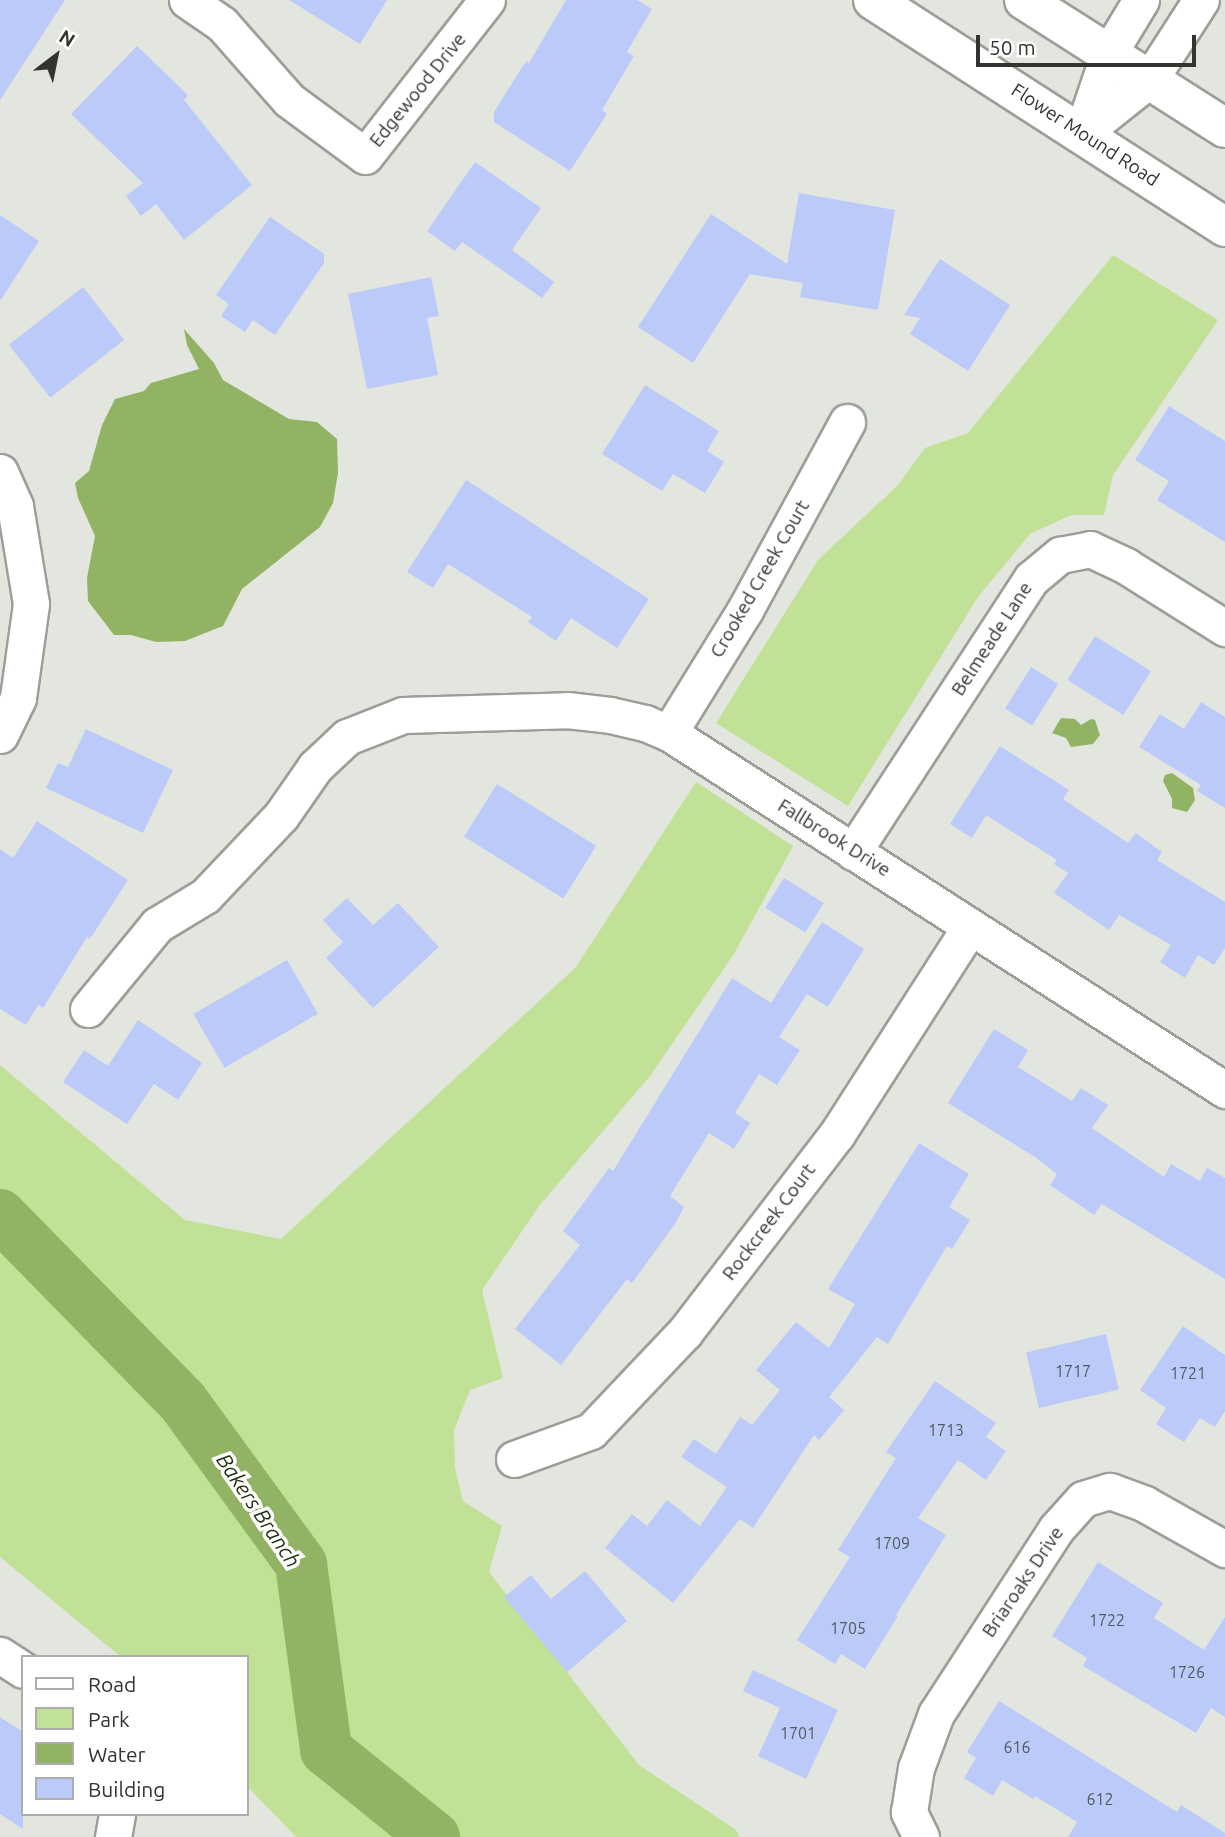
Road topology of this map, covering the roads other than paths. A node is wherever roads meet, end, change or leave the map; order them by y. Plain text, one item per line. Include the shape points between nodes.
1 (187, 0) edge
2 (487, 0) edge
3 (873, 0) edge
4 (1024, 0) edge
5 (1141, 0) edge
6 (1201, 0) edge
7 (1109, 53) junction
8 (1150, 79) junction
9 (1225, 128) edge
10 (1082, 133) junction
11 (1225, 227) edge
12 (847, 422) dead end
13 (0, 472) edge
14 (1225, 628) edge
15 (669, 733) junction
16 (0, 735) edge
17 (853, 852) junction
18 (970, 927) junction
19 (88, 1009) dead end
20 (1225, 1090) edge
21 (514, 1459) dead end
22 (1225, 1549) edge
23 (0, 1655) edge
24 (21, 1669) edge
25 (117, 1816) edge
26 (915, 1825) edge
27 (113, 1837) edge

1 - 2 street, Edgewood Drive via 222,24 289,100 365,156
3 - 10 main road, Flower Mound Road
4 - 7 main road
5 - 7 street
6 - 8 street
7 - 8 main road
7 - 10 street
8 - 9 main road
8 - 10 street
10 - 11 main road, Flower Mound Road
12 - 15 street, Crooked Creek Court via 745,610
13 - 16 street via 15,506 31,604 18,698
14 - 17 street, Belmeade Lane via 1126,566 1090,549 1060,555 1031,579
15 - 17 street, Fallbrook Drive
15 - 19 street, Fallbrook Drive via 610,715 567,710 403,715 347,737 315,767 281,816 205,896 157,925
17 - 18 street, Fallbrook Drive
18 - 20 street, Fallbrook Drive
18 - 21 street, Rockcreek Court via 837,1134 685,1332 591,1432
22 - 26 street, Briaroaks Drive via 1145,1504 1110,1491 1083,1499 1056,1529 936,1714 916,1768
23 - 24 street
25 - 27 street

